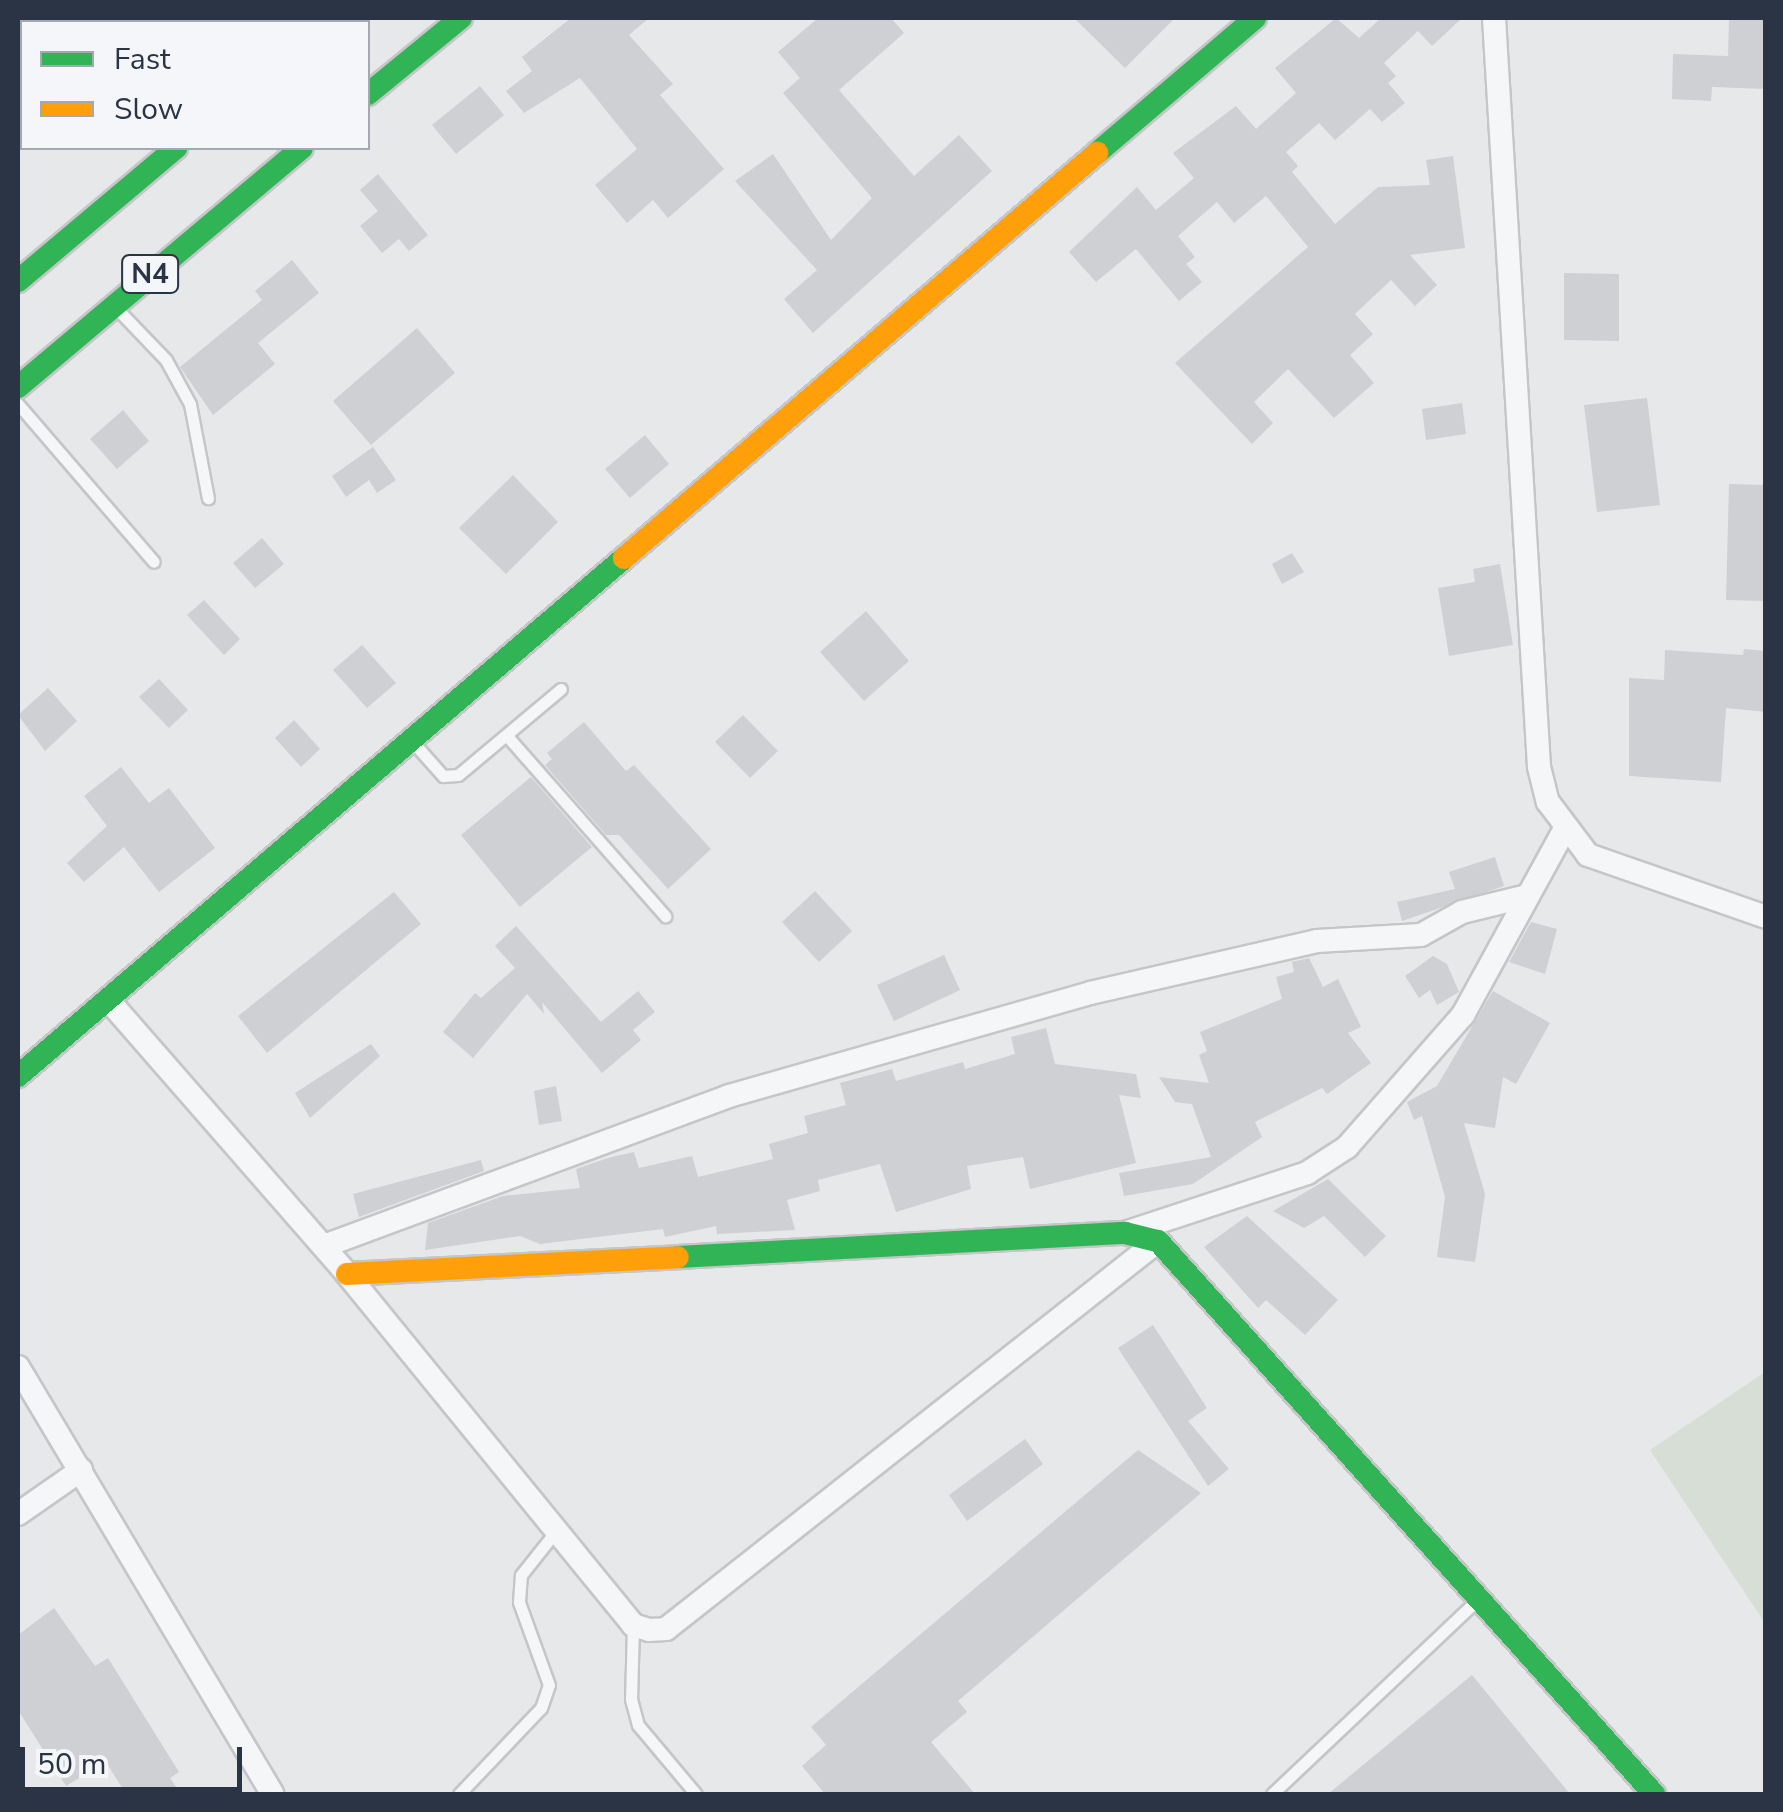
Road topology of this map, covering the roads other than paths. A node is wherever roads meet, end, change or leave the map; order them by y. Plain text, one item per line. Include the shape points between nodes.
1 (461, 18) edge
2 (1255, 18) edge
3 (1494, 18) edge
4 (370, 92) edge
5 (174, 150) edge
6 (300, 150) edge
7 (18, 281) edge
8 (113, 305) junction
9 (18, 387) edge
10 (18, 404) edge
11 (208, 498) dead end
12 (154, 562) dead end
13 (561, 689) dead end
14 (507, 736) junction
15 (412, 741) junction
16 (1564, 829) junction
17 (1522, 897) junction
18 (665, 916) dead end
19 (1766, 916) edge
20 (110, 1002) junction
21 (18, 1076) edge
22 (1125, 1232) junction
23 (1158, 1241) junction
24 (324, 1246) junction
25 (347, 1274) junction
26 (18, 1367) edge
27 (81, 1470) junction
28 (18, 1514) edge
29 (556, 1531) junction
30 (1478, 1600) junction
31 (633, 1625) junction
32 (273, 1794) edge
33 (459, 1794) edge
34 (696, 1794) edge
35 (1272, 1794) edge
36 (1654, 1794) edge

1 - 4 main road
2 - 15 main road
3 - 16 street via 1539,767
5 - 7 main road, N4
6 - 8 main road, N4
8 - 9 main road, N4
8 - 11 lane via 166,360 190,404
10 - 12 lane
13 - 14 lane
14 - 15 lane via 458,775 443,776
14 - 18 lane
15 - 20 main road
16 - 17 street
16 - 19 street via 1588,855
17 - 22 street via 1463,1015 1347,1147 1307,1174
17 - 24 street via 1462,912 1421,935 1318,941 1090,993 730,1096
20 - 21 main road
20 - 24 street
22 - 23 main road
22 - 25 main road
23 - 30 main road
23 - 31 street via 666,1630
24 - 25 street
25 - 29 street
26 - 27 street
27 - 28 street
27 - 32 street
29 - 31 street
29 - 33 lane via 520,1574 519,1602 548,1685 541,1708
30 - 35 lane
30 - 36 main road
31 - 34 lane via 631,1699 638,1725

